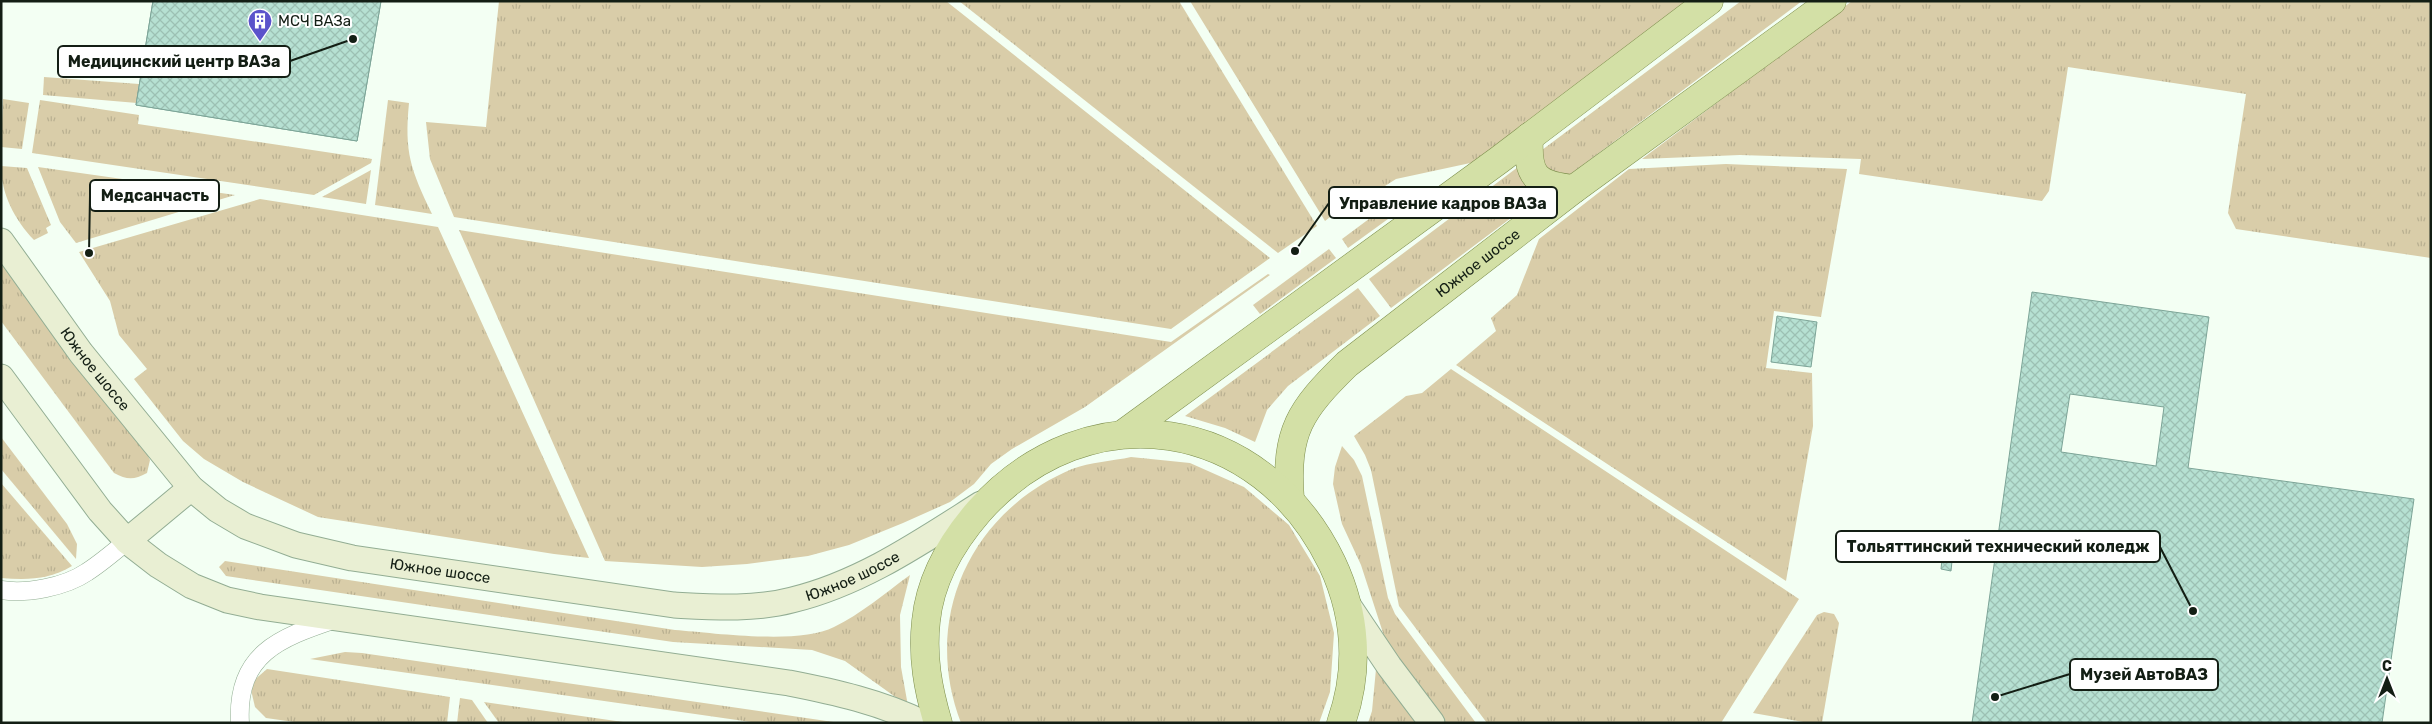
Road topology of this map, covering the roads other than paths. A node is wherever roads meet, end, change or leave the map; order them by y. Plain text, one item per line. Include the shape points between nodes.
1 (1709, 1) edge
2 (1832, 1) edge
3 (1529, 137) junction
4 (1574, 189) junction
5 (1, 241) edge
6 (1, 377) edge
7 (1123, 434) junction
8 (191, 488) junction
9 (990, 499) junction
10 (1290, 499) junction
11 (127, 541) junction
12 (1, 590) edge
13 (1348, 604) junction
14 (340, 618) junction
15 (240, 723) edge
16 (923, 723) edge
17 (938, 723) edge
18 (1341, 723) edge
19 (1432, 723) edge

1 - 3 main road
2 - 4 main road, Южное шоссе
3 - 4 main road via 1530,170 1538,180 1552,187
3 - 7 main road
4 - 10 main road, Южное шоссе via 1395,325 1315,394 1291,442 1288,469
5 - 8 main road, Южное шоссе via 81,353
6 - 11 main road via 100,511
7 - 9 main road via 1097,437 1070,446 1035,465
7 - 10 main road via 1169,436 1201,444 1236,458
8 - 9 main road, Южное шоссе via 245,526 296,545 362,559 674,605 715,608 791,600 840,584 889,562
8 - 11 main road
9 - 17 main road via 963,529 932,590 926,620 925,669
10 - 13 main road via 1326,550
11 - 12 street via 86,573 46,588 15,592
11 - 14 main road via 192,586 227,600 260,608
13 - 18 main road via 1353,636 1352,682
13 - 19 main road
14 - 15 street via 279,642 255,662 244,680 239,705
14 - 16 main road via 789,683 874,702

